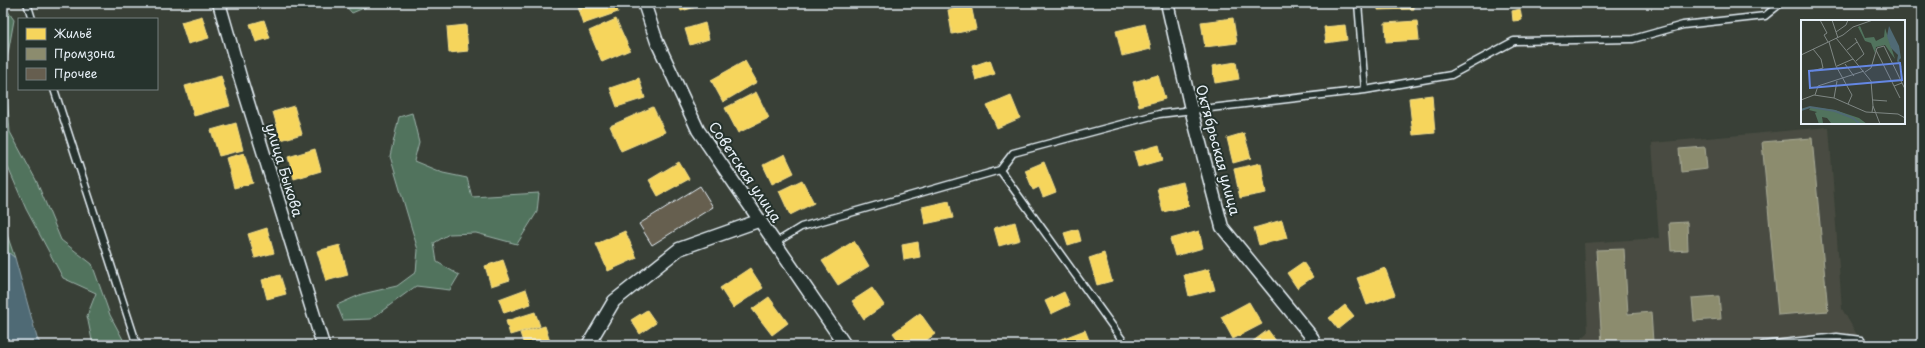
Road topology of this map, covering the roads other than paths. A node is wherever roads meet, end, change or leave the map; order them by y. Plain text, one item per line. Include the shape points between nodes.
1 (26, 3) edge
2 (219, 3) edge
3 (644, 3) edge
4 (1167, 3) edge
5 (1358, 3) edge
6 (1781, 3) edge
7 (32, 18) edge
8 (54, 90) edge
9 (1365, 90) junction
10 (1191, 109) junction
11 (1000, 170) junction
12 (758, 221) junction
13 (775, 243) junction
14 (1860, 340) dead end
15 (137, 345) edge
16 (323, 345) edge
17 (588, 345) edge
18 (845, 345) edge
19 (1126, 345) edge
20 (1316, 345) edge
21 (1763, 345) edge

1 - 7 lane
2 - 16 street, улица Быкова
3 - 12 street, Советская улица via 656,42 698,130
4 - 10 street, Октябрьская улица
5 - 9 lane
6 - 9 lane via 1765,16 1684,25 1633,40 1514,40 1452,75
8 - 15 lane
9 - 10 lane via 1220,108
10 - 11 lane via 1159,114 1013,153
10 - 20 street, Октябрьская улица via 1222,227
11 - 13 lane via 801,227
11 - 19 lane
12 - 13 street, Советская улица
12 - 17 street via 679,249 614,301
13 - 18 street, Советская улица
14 - 21 lane via 1837,337

